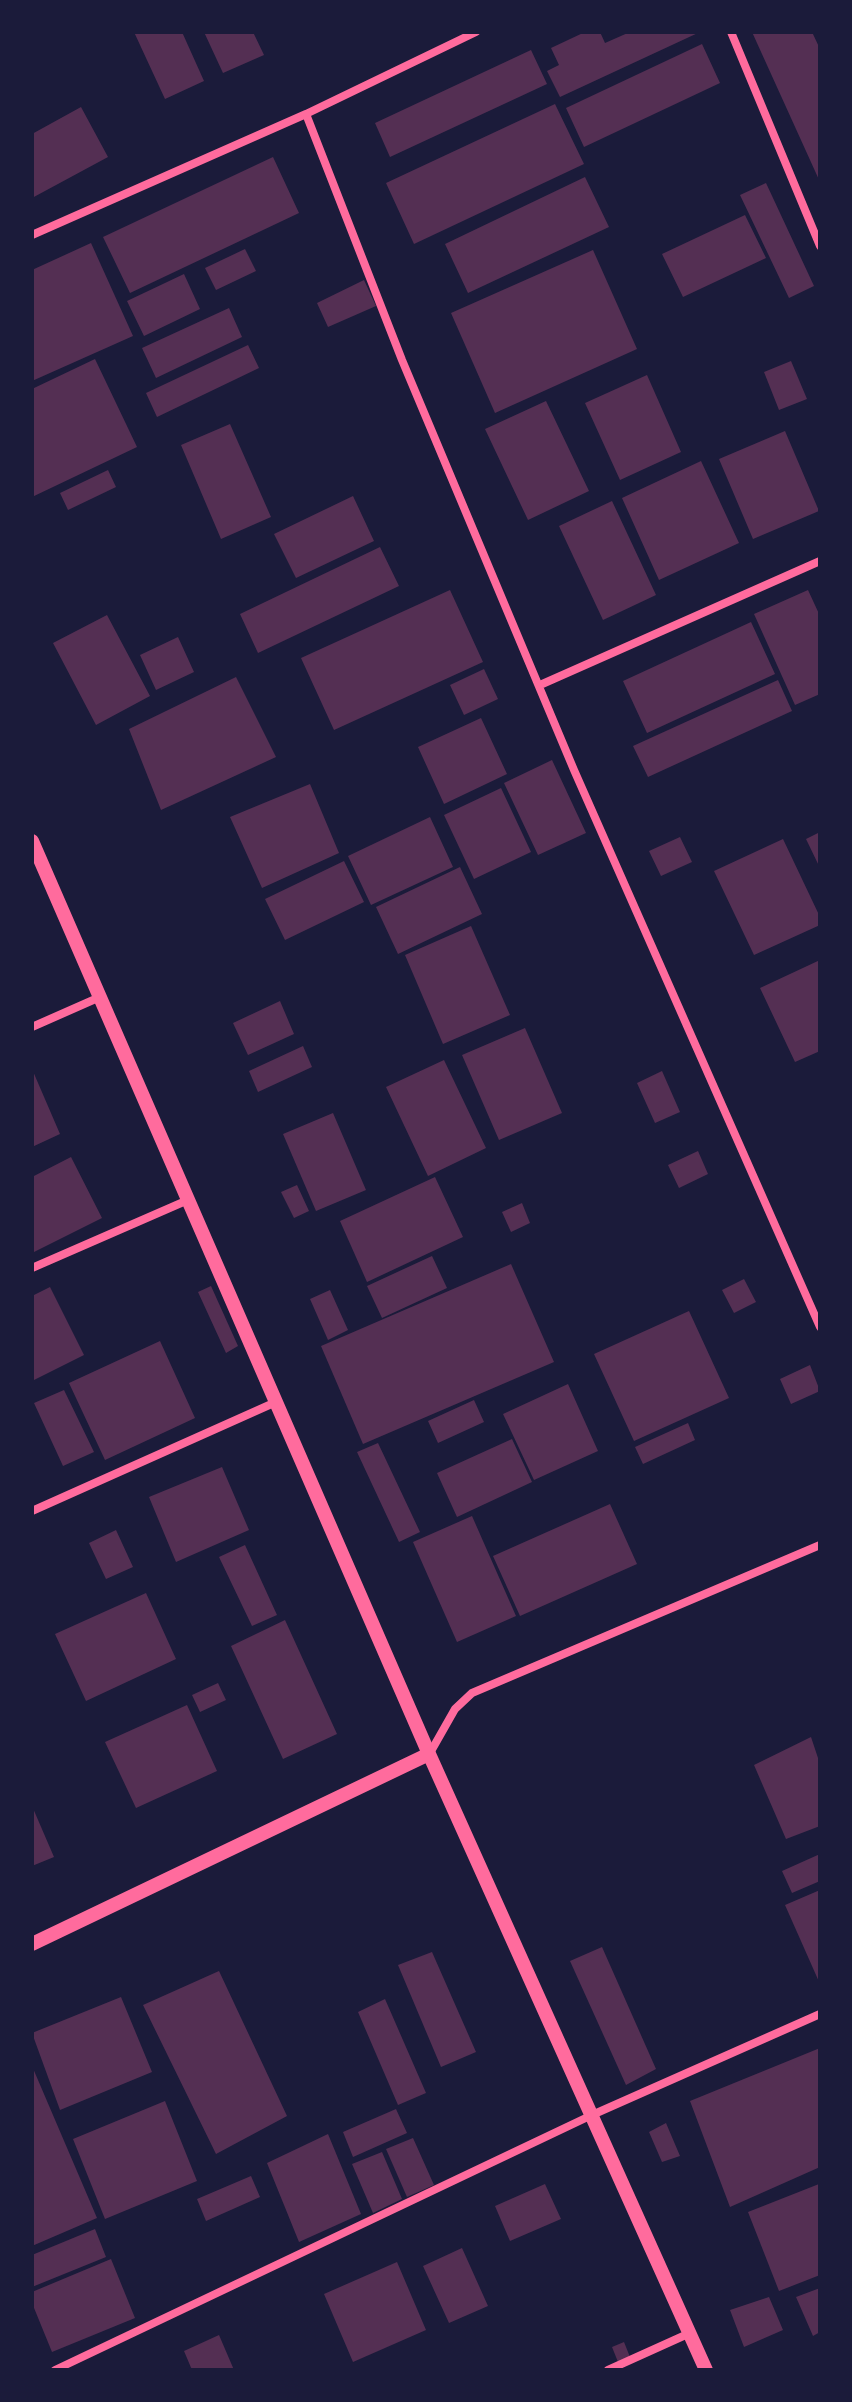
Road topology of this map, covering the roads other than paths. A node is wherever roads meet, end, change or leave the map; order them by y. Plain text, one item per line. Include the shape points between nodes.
1 (476, 32) edge
2 (731, 32) edge
3 (306, 114) junction
4 (32, 235) edge
5 (820, 246) edge
6 (820, 561) edge
7 (540, 685) junction
8 (32, 841) edge
9 (100, 997) junction
10 (32, 1027) edge
11 (188, 1200) junction
12 (32, 1268) edge
13 (820, 1327) edge
14 (276, 1402) junction
15 (32, 1511) edge
16 (820, 1545) edge
17 (429, 1754) junction
18 (32, 1944) edge
19 (820, 2014) edge
20 (592, 2115) junction
21 (690, 2333) junction
22 (55, 2370) edge
23 (608, 2370) edge
24 (706, 2370) edge

1 - 3 street
2 - 5 street
3 - 4 street
3 - 7 street via 402,360
6 - 7 street
7 - 13 street
8 - 9 street
9 - 10 street
9 - 11 street
11 - 12 street
11 - 14 street
14 - 15 street
14 - 17 street
16 - 17 street via 472,1693 455,1709
17 - 18 street
17 - 20 street
19 - 20 street
20 - 21 street
20 - 22 street
21 - 23 street
21 - 24 street

